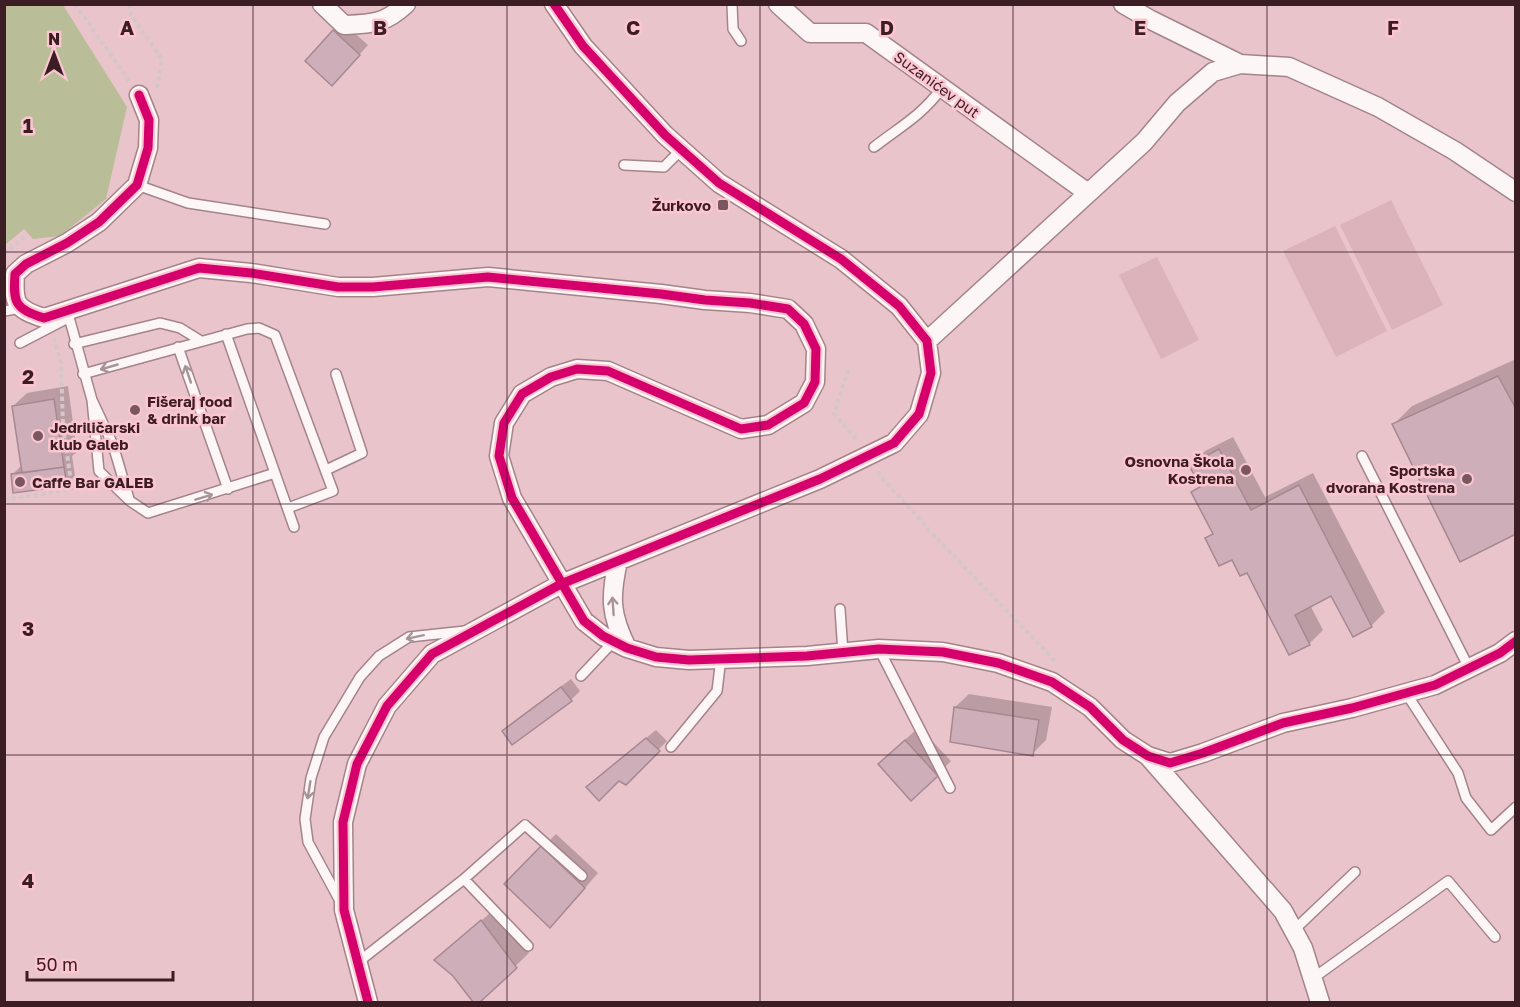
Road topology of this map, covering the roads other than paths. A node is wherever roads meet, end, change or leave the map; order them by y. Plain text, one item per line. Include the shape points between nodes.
1 (322, 4) edge
2 (406, 4) edge
3 (554, 4) edge
4 (732, 4) edge
5 (778, 4) edge
6 (1123, 4) edge
7 (741, 41) dead end
8 (1240, 64) junction
9 (942, 88) junction
10 (139, 95) road end
11 (874, 147) dead end
12 (681, 149) junction
13 (624, 165) dead end
14 (137, 185) junction
15 (1515, 192) edge
16 (1088, 193) junction
17 (325, 224) dead end
18 (13, 310) edge
19 (67, 314) junction
20 (226, 334) junction
21 (201, 341) junction
22 (927, 341) junction
23 (20, 343) dead end
24 (75, 344) junction
25 (178, 347) junction
26 (83, 374) junction
27 (336, 374) dead end
28 (92, 400) junction
29 (1362, 456) dead end
30 (326, 470) junction
31 (275, 473) junction
32 (228, 489) junction
33 (130, 501) junction
34 (288, 508) junction
35 (294, 527) dead end
36 (618, 561) junction
37 (561, 584) junction
38 (840, 609) dead end
39 (473, 630) junction
40 (1515, 641) edge
41 (620, 645) junction
42 (879, 649) junction
43 (843, 652) junction
44 (721, 658) junction
45 (1469, 668) junction
46 (581, 676) dead end
47 (1406, 693) junction
48 (671, 747) dead end
49 (1148, 756) junction
50 (950, 788) dead end
51 (1515, 807) edge
52 (1355, 872) dead end
53 (582, 876) dead end
54 (464, 879) junction
55 (344, 910) junction
56 (1293, 931) junction
57 (1495, 937) dead end
58 (528, 946) dead end
59 (357, 963) junction
60 (1312, 979) junction
61 (368, 1002) edge
62 (1320, 1002) edge

1 - 2 street via 344,25 374,24 393,16
3 - 12 street via 583,46
4 - 7 lane via 733,29
5 - 9 street, Suzanićev put via 810,33 866,33
6 - 8 street
8 - 15 street via 1289,68 1378,107 1455,151
8 - 16 street via 1213,72
9 - 11 lane via 913,120
9 - 16 street, Suzanićev put
10 - 14 street via 149,120 148,148
12 - 13 lane via 664,167
12 - 22 street via 719,183 841,259 899,306
14 - 17 lane via 188,203
14 - 18 street via 99,222 15,274 17,303
16 - 22 street
18 - 19 street via 44,318
19 - 23 lane
19 - 24 lane
19 - 37 street via 199,268 338,287 489,277 788,309 804,324 816,350 815,382 804,403 768,425 741,429 608,371 577,369 551,377 522,394 504,423 499,456 512,498
20 - 21 lane
20 - 30 lane via 259,328 275,335
20 - 31 lane
21 - 24 lane via 180,328 160,323
21 - 25 lane
22 - 36 street via 931,373 918,414 874,464 820,479
24 - 26 lane
25 -> 26 lane
32 -> 25 lane
26 - 28 lane
27 - 30 lane via 362,453
28 - 33 lane via 110,437
28 - 33 lane via 99,471
29 - 45 lane
30 - 34 lane via 333,491
31 - 32 lane
31 - 34 lane
33 -> 32 lane via 148,513
34 - 35 lane
36 - 37 street
41 -> 36 street via 612,586
37 - 39 street
37 - 41 street via 584,621
38 - 43 lane
39 - 55 street via 432,654 394,697 357,764 343,822
39 -> 55 lane via 410,637 379,656 360,676 324,737 311,778 305,819 308,842
40 - 45 street
41 - 44 street via 656,657
41 - 46 lane
42 - 43 street
42 - 49 street via 943,652 998,663 1052,682 1090,707 1124,740
42 - 50 lane
43 - 44 street
44 - 48 lane via 717,692
45 - 47 street via 1435,685
47 - 49 street via 1283,723 1170,763
47 - 51 lane via 1458,773 1466,798 1491,830
49 - 56 street via 1283,911
52 - 56 lane
53 - 54 lane via 525,825
54 - 58 lane
54 - 59 lane
55 - 59 street
56 - 60 street via 1303,948
57 - 60 lane via 1448,881
59 - 61 street
60 - 62 street

